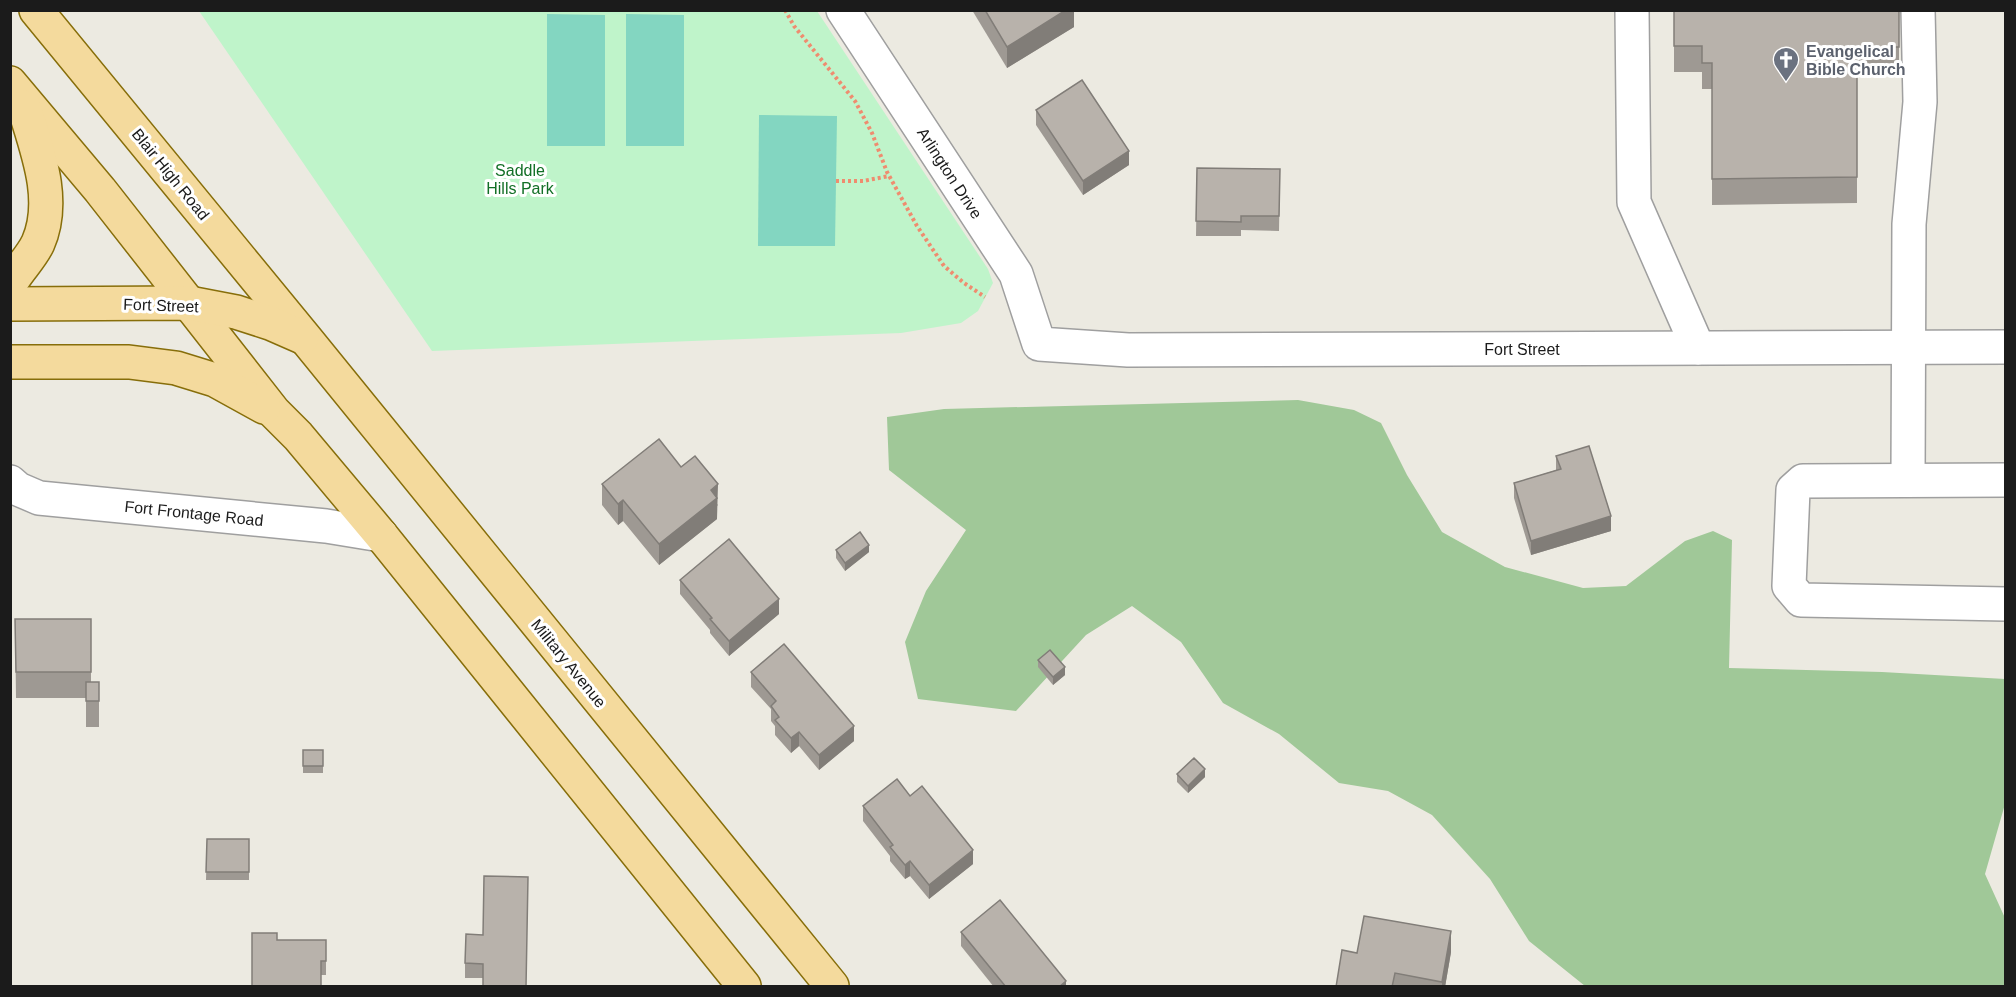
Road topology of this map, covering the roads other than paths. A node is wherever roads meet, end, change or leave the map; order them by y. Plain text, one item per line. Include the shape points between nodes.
1 (36, 10) edge
2 (843, 10) edge
3 (1632, 10) edge
4 (1918, 10) edge
5 (15, 88) edge
6 (10, 280) edge
7 (189, 303) junction
8 (10, 304) edge
9 (1036, 336) joint
10 (306, 339) junction
11 (1909, 347) junction
12 (2006, 347) edge
13 (1698, 348) junction
14 (10, 362) edge
15 (274, 412) junction
16 (1908, 480) junction
17 (2006, 480) edge
18 (10, 482) edge
19 (381, 535) junction
20 (2006, 604) edge
21 (744, 987) edge
22 (832, 987) edge

1 - 10 main road, Blair High Road
2 - 9 street, Arlington Drive via 1016,274
3 - 13 street via 1634,202
4 - 11 street via 1920,102 1909,224
5 - 6 main road via 37,150 45,187 45,218 38,244
5 - 7 main road
7 - 8 main road, Fort Street
7 - 10 main road, Fort Street via 236,312
7 - 15 main road
9 - 13 street, Fort Street via 1128,350
10 - 22 main road, Military Avenue
11 - 12 street, Fort Street
11 - 13 street, Fort Street
11 - 16 street
14 - 15 main road via 129,362 176,368 215,381
15 - 19 main road
16 - 17 street
16 - 20 street via 1803,481 1793,490 1789,586 1801,600
18 - 19 street, Fort Frontage Road via 39,498 326,526
19 - 21 main road

